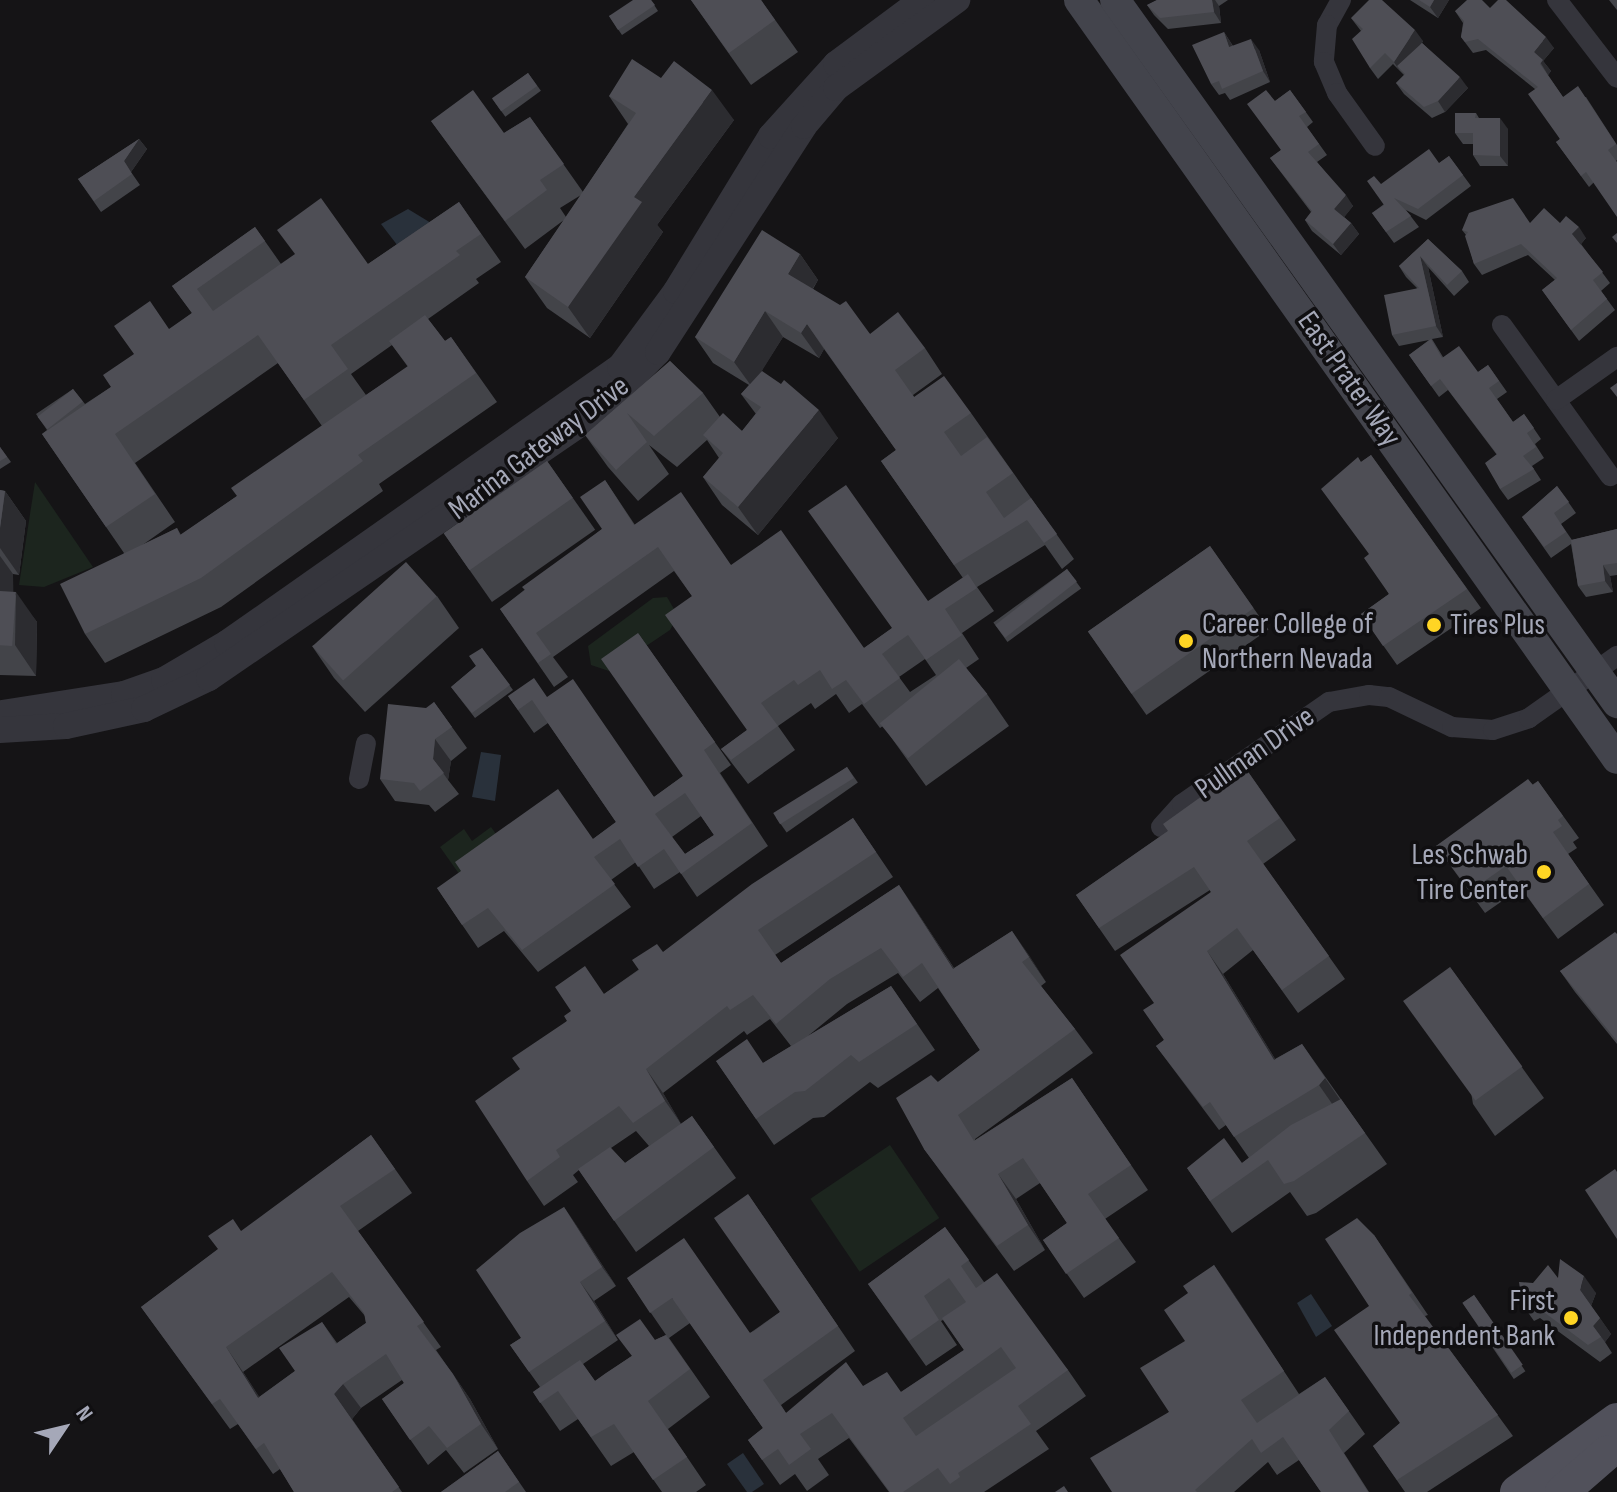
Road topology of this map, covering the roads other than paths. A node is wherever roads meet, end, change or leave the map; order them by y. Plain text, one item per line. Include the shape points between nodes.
1 (922, 0) edge
2 (957, 0) edge
3 (1079, 0) edge
4 (1115, 0) edge
5 (1341, 0) edge
6 (1557, 0) edge
7 (1617, 78) edge
8 (1375, 146) dead end
9 (1502, 325) dead end
10 (1617, 357) edge
11 (1556, 400) junction
12 (1610, 476) dead end
13 (1594, 673) edge
14 (1617, 703) edge
15 (0, 713) edge
16 (0, 730) edge
17 (366, 744) dead end
18 (1617, 759) edge
19 (359, 779) dead end
20 (1161, 827) edge
21 (1617, 1420) edge
22 (1617, 1445) edge
23 (1617, 1470) edge
24 (1517, 1492) edge
25 (1562, 1492) edge
26 (1586, 1492) edge

1 - 15 street, Marina Gateway Drive via 836,64 771,136 669,301 620,367 227,643 164,680 124,694
2 - 16 street, Marina Gateway Drive via 836,88 796,137 658,352 599,411 190,689 144,709 66,726
3 - 13 main road, East Prater Way
4 - 13 main road, East Prater Way
5 - 8 street via 1327,25 1324,62 1337,93
6 - 7 street
9 - 11 street
10 - 11 street
11 - 12 street
13 - 14 main road, East Prater Way
13 - 18 main road, East Prater Way
13 - 20 street, Pullman Drive via 1529,718 1493,730 1452,727 1389,697 1329,702 1182,804
17 - 19 street
21 - 24 main road
22 - 25 main road
23 - 26 main road

